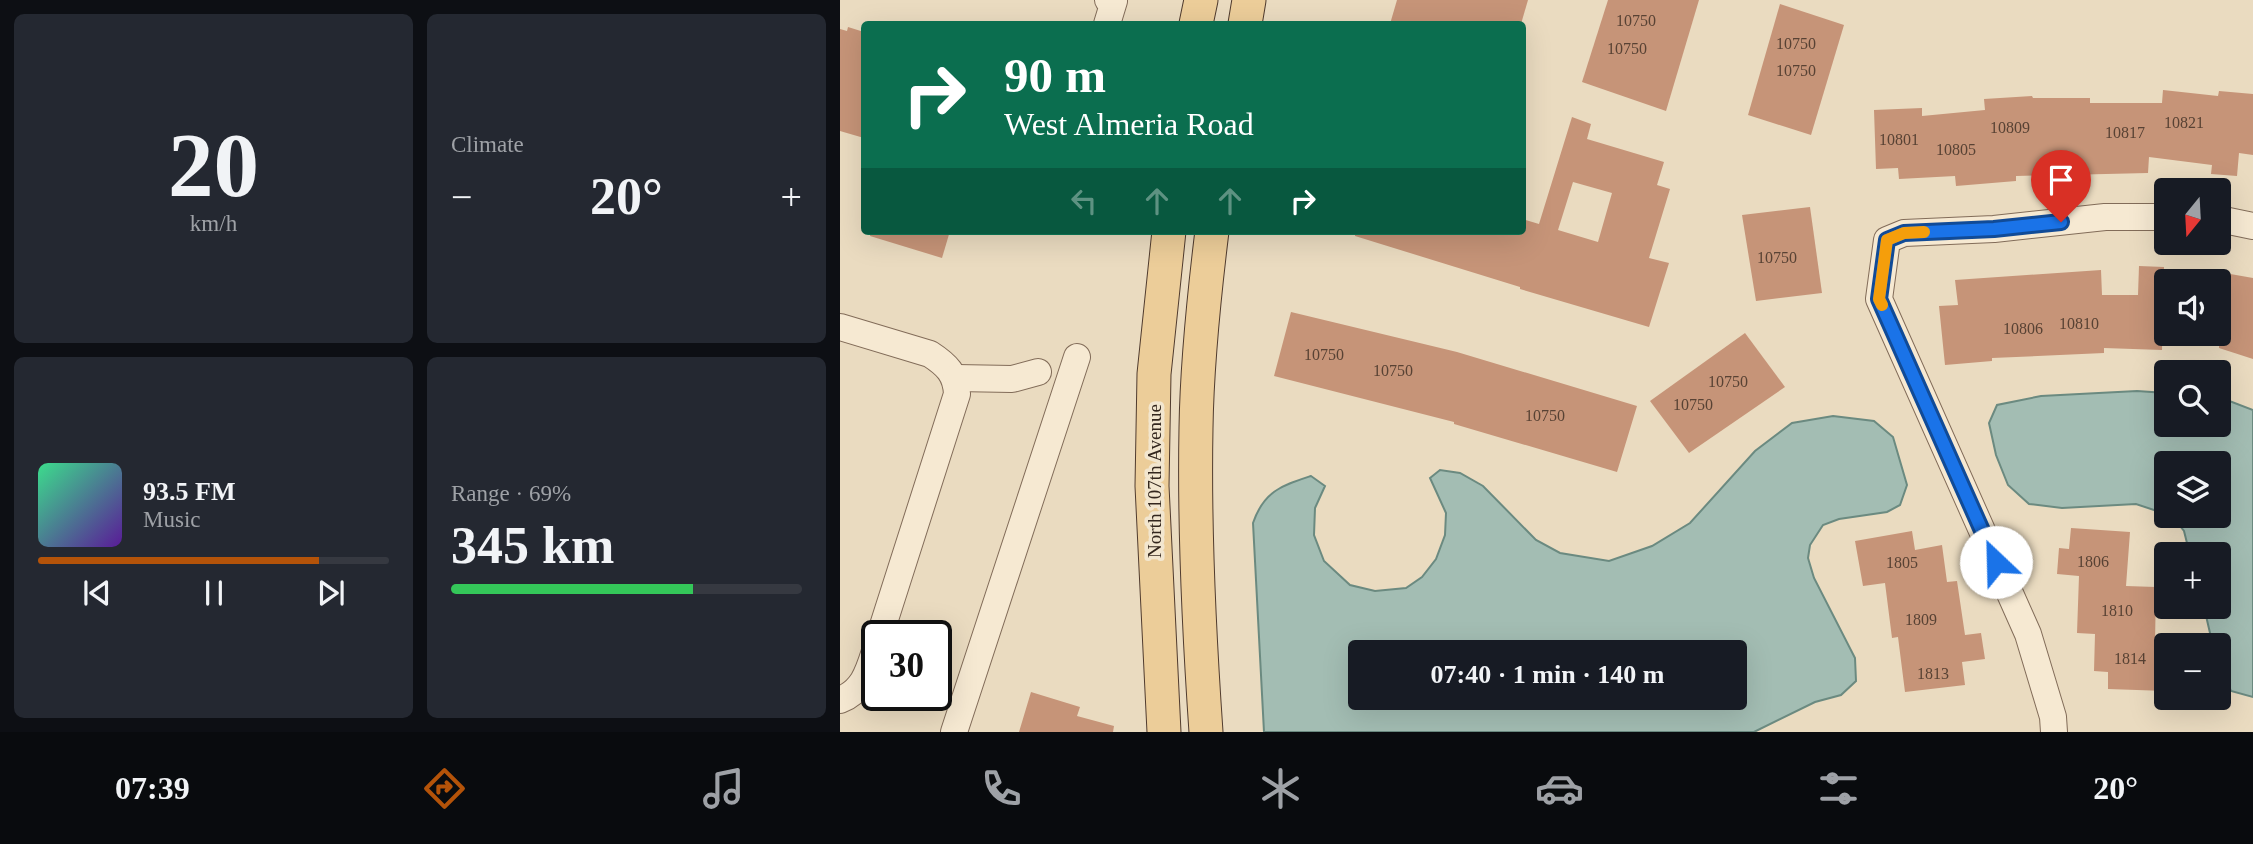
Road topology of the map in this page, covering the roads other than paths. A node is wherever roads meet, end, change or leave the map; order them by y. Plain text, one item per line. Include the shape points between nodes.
1 (1108, 0) edge
2 (1201, 0) edge
3 (1249, 0) edge
4 (1108, 21) edge
5 (1197, 21) edge
6 (1246, 21) edge
7 (2154, 216) edge
8 (2231, 221) edge
9 (2253, 226) edge
10 (1169, 235) edge
11 (1212, 235) edge
12 (840, 327) edge
13 (1077, 357) dead end
14 (1038, 372) dead end
15 (956, 378) junction
16 (885, 620) edge
17 (861, 685) edge
18 (840, 700) edge
19 (954, 732) edge
20 (1164, 732) edge
21 (1206, 732) edge
22 (2054, 732) edge

1 - 4 street via 1114,1
2 - 5 main road
3 - 6 main road
7 - 22 street via 1904,233 1887,240 1879,299 2028,634
8 - 9 street
10 - 20 main road, North 107th Avenue via 1154,374 1152,486
11 - 21 main road via 1196,426
12 - 15 street via 930,354
13 - 19 street
14 - 15 street via 1012,379
15 - 16 street via 957,394
17 - 18 street

